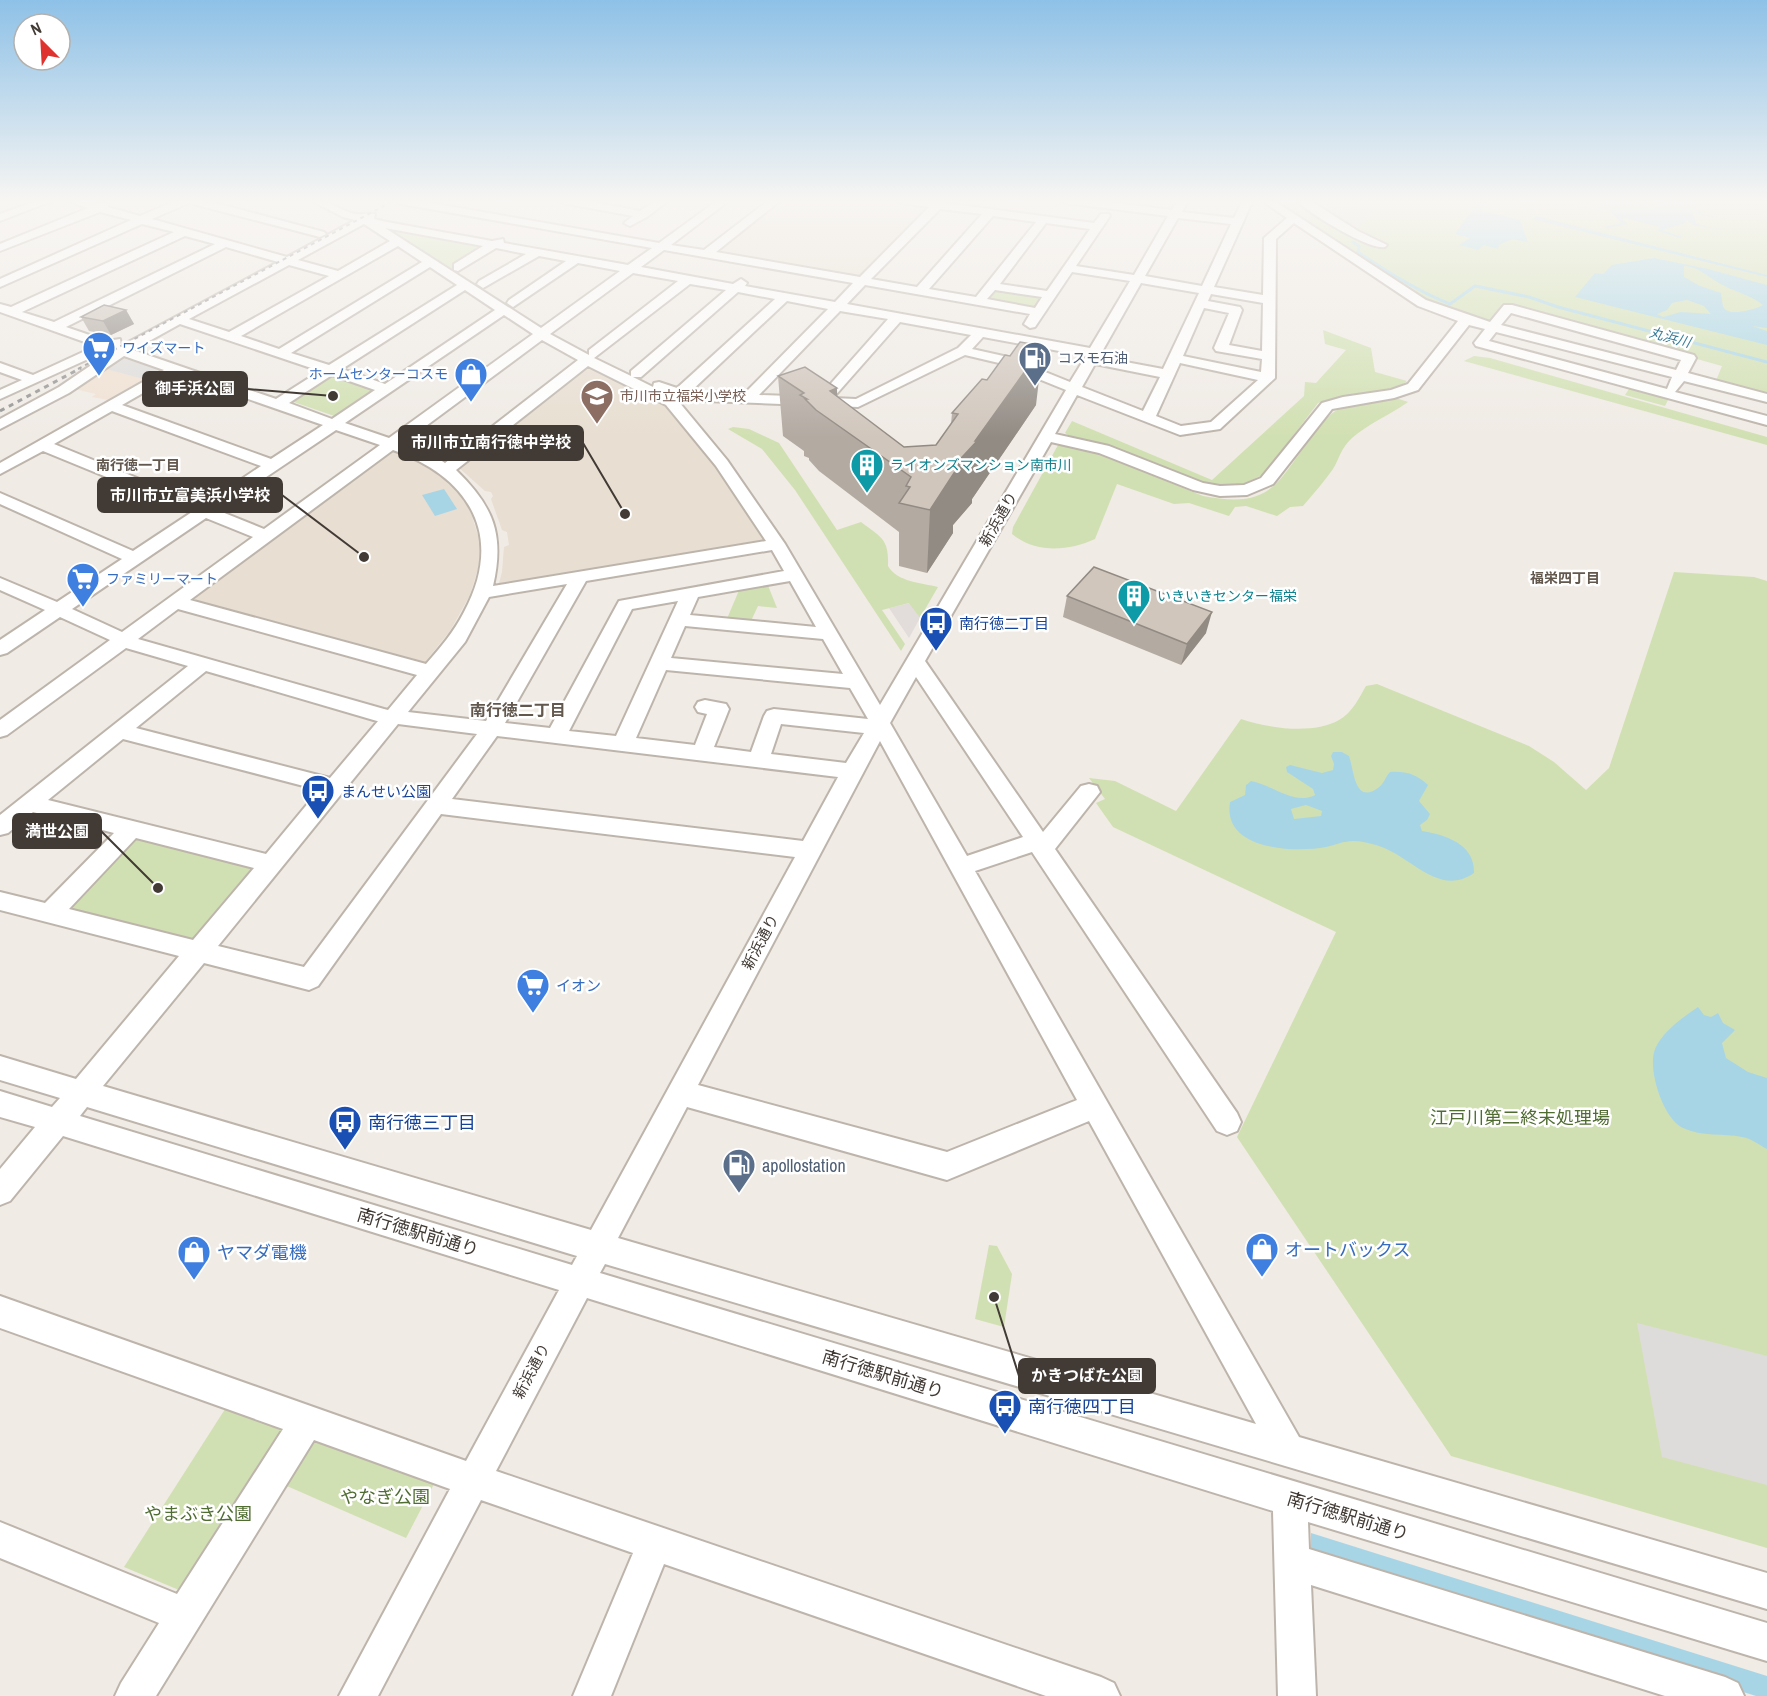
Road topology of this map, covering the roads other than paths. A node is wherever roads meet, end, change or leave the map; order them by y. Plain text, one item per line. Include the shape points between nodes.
1 (76, 279) edge
2 (152, 279) edge
3 (235, 279) edge
4 (257, 279) edge
5 (332, 279) edge
6 (403, 279) edge
7 (458, 279) edge
8 (476, 279) edge
9 (491, 279) edge
10 (547, 279) edge
11 (616, 279) edge
12 (683, 279) edge
13 (745, 279) edge
14 (846, 279) edge
15 (865, 279) edge
16 (931, 279) edge
17 (997, 279) edge
18 (1061, 279) edge
19 (1136, 279) edge
20 (1144, 279) edge
21 (1213, 279) edge
22 (1268, 279) edge
23 (1386, 279) edge
24 (687, 280) junction
25 (862, 282) junction
26 (466, 284) junction
27 (483, 284) junction
28 (992, 286) junction
29 (735, 288) junction
30 (1207, 290) junction
31 (920, 292) junction
32 (1050, 295) junction
33 (784, 297) junction
34 (1269, 300) junction
35 (979, 302) junction
36 (1200, 304) junction
37 (509, 306) junction
38 (837, 307) junction
39 (6, 310) edge
40 (1038, 312) junction
41 (896, 318) junction
42 (178, 320) junction
43 (1466, 320) junction
44 (55, 327) junction
45 (1492, 327) junction
46 (547, 330) junction
47 (979, 333) junction
48 (230, 337) junction
49 (1019, 340) junction
50 (108, 345) junction
51 (123, 350) junction
52 (963, 351) junction
53 (280, 354) junction
54 (591, 356) junction
55 (1092, 356) junction
56 (1268, 356) junction
57 (1175, 358) junction
58 (0, 367) edge
59 (175, 369) junction
60 (330, 371) junction
61 (636, 374) junction
62 (1167, 374) junction
63 (1680, 376) junction
64 (1268, 378) junction
65 (32, 379) junction
66 (1073, 389) junction
67 (387, 390) junction
68 (0, 394) edge
69 (1670, 394) junction
70 (748, 398) junction
71 (1767, 398) edge
72 (675, 399) junction
73 (823, 401) junction
74 (278, 404) junction
75 (111, 406) junction
76 (1147, 419) junction
77 (1767, 421) edge
78 (336, 424) junction
79 (0, 425) edge
80 (1046, 436) junction
81 (392, 443) junction
82 (42, 445) junction
83 (273, 465) junction
84 (0, 469) edge
85 (447, 470) junction
86 (0, 498) edge
87 (203, 511) junction
88 (266, 536) junction
89 (777, 544) junction
90 (134, 558) junction
91 (794, 575) junction
92 (580, 577) junction
93 (0, 583) edge
94 (483, 593) junction
95 (691, 593) junction
96 (175, 602) junction
97 (58, 610) junction
98 (679, 620) junction
99 (829, 634) junction
100 (123, 640) junction
101 (0, 649) edge
102 (916, 662) junction
103 (660, 663) junction
104 (202, 664) junction
105 (431, 672) junction
106 (856, 682) junction
107 (705, 707) dead end
108 (393, 717) junction
109 (879, 725) junction
110 (491, 729) junction
111 (0, 730) edge
112 (119, 731) junction
113 (556, 737) junction
114 (623, 744) junction
115 (702, 753) junction
116 (758, 760) junction
117 (852, 771) junction
118 (336, 787) junction
119 (1089, 792) dead end
120 (29, 803) junction
121 (436, 805) junction
122 (0, 827) edge
123 (131, 829) junction
124 (1041, 845) junction
125 (808, 850) junction
126 (272, 864) junction
127 (961, 867) junction
128 (0, 901) edge
129 (50, 913) junction
130 (200, 951) junction
131 (0, 1068) edge
132 (82, 1092) junction
133 (679, 1092) junction
134 (0, 1104) edge
135 (1095, 1106) junction
136 (58, 1122) junction
137 (1227, 1122) dead end
138 (0, 1191) edge
139 (597, 1246) junction
140 (578, 1281) junction
141 (0, 1312) edge
142 (307, 1421) junction
143 (1288, 1451) junction
144 (472, 1480) junction
145 (1290, 1499) junction
146 (0, 1540) edge
147 (655, 1543) junction
148 (1292, 1561) junction
149 (1767, 1591) edge
150 (185, 1615) junction
151 (1767, 1642) edge
152 (134, 1696) edge
153 (358, 1696) edge
154 (592, 1696) edge
155 (1101, 1696) edge
156 (1297, 1696) edge
157 (1725, 1696) edge

1 - 39 street
2 - 44 street
3 - 50 street
4 - 42 street
5 - 48 street
6 - 53 street
7 - 26 street
8 - 27 street
9 - 27 street
10 - 37 street
11 - 46 street
12 - 24 street
13 - 29 street
14 - 25 street
15 - 25 street
16 - 31 street
17 - 28 street
18 - 32 street
19 - 55 street, 新浜通り
20 - 30 street
21 - 30 street
22 - 34 street
23 - 43 street via 1433,309
24 - 29 street
24 - 54 street
25 - 31 street
25 - 38 street
26 - 37 street
26 - 60 street
27 - 37 street
28 - 32 street
28 - 35 street
29 - 33 street
29 - 61 street
30 - 34 street
30 - 36 street
31 - 35 street
32 - 40 street
33 - 38 street
33 - 72 street
34 - 56 street
35 - 40 street
36 - 56 street via 1236,310 1221,348
36 - 57 street
37 - 46 street
37 - 67 street
38 - 41 street
38 - 70 street
39 - 44 street
40 - 49 street
41 - 47 street
41 - 73 street
42 - 48 street
42 - 51 street
43 - 45 street
43 - 80 street via 1413,387 1327,406 1267,481 1247,490 1198,487 1104,449
44 - 50 street
45 - 63 street
45 - 63 street via 1508,308 1689,358
45 - 69 street via 1478,347
46 - 54 street via 560,346
46 - 81 street
47 - 49 street
47 - 52 street
48 - 53 street
49 - 55 street
50 - 51 street
50 - 65 street
51 - 59 street
51 - 79 street via 64,390
52 - 66 street via 1003,360
52 - 73 street via 928,375 861,402
53 - 60 street
54 - 61 street
54 - 72 street
54 - 85 street
55 - 62 street
55 - 66 street, 新浜通り
56 - 64 street
57 - 62 street
57 - 64 street
58 - 65 street
59 - 74 street
59 - 75 street
60 - 67 street
60 - 74 street
61 - 72 street
62 - 76 street
63 - 69 street
63 - 71 street
64 - 76 street via 1215,426 1180,431
65 - 68 street
66 - 76 street
66 - 80 street, 新浜通り
67 - 78 street
69 - 77 street
70 - 72 street
70 - 73 street
72 - 89 street
74 - 78 street
75 - 82 street
75 - 83 street
78 - 81 street
78 - 83 street
80 - 102 street, 新浜通り
81 - 85 street
81 - 88 street
82 - 84 street
82 - 87 street
83 - 87 street
85 - 94 street via 469,489 486,520 492,551
86 - 90 street
87 - 88 street
87 - 90 street
88 - 96 street
89 - 91 street
89 - 92 street
90 - 97 street
91 - 95 street
91 - 99 street
92 - 94 street
92 - 110 street
93 - 97 street
94 - 105 street via 465,628
95 - 98 street
95 - 113 street via 625,605
96 - 100 street
96 - 105 street
97 - 100 street
97 - 101 street
98 - 99 street
98 - 103 street
99 - 106 street
100 - 104 street
100 - 111 street
102 - 109 street, 新浜通り
102 - 124 street
103 - 106 street
103 - 114 street
104 - 108 street
104 - 112 street
105 - 108 street
106 - 109 street
107 - 115 street via 719,709
108 - 110 street
108 - 118 street
109 - 116 street via 774,717
109 - 117 street, 新浜通り
109 - 127 street
110 - 113 street
110 - 121 street
112 - 118 street
112 - 120 street
113 - 114 street
114 - 115 street
115 - 116 street
116 - 117 street
117 - 125 street, 新浜通り
118 - 126 street
119 - 124 street
120 - 122 street
120 - 123 street
121 - 125 street
121 - 130 street via 309,979
123 - 126 street
123 - 129 street
124 - 127 street
124 - 137 street
125 - 133 street, 新浜通り
126 - 130 street
127 - 135 street
128 - 129 street
129 - 130 street
130 - 132 street
131 - 132 street
132 - 136 street
132 - 139 street
133 - 135 street via 947,1166
133 - 139 street, 新浜通り
134 - 136 street, 南行徳駅前通り
135 - 143 street
136 - 138 street
136 - 140 street, 南行徳駅前通り
139 - 140 street, 新浜通り
139 - 143 street
140 - 144 street, 新浜通り
140 - 145 street, 南行徳駅前通り
141 - 142 street
142 - 144 street
142 - 150 street
143 - 149 street
144 - 147 street
144 - 153 street, 新浜通り
145 - 148 street
145 - 151 street, 南行徳駅前通り
146 - 150 street
147 - 154 street
147 - 155 street
148 - 156 street
148 - 157 street
150 - 152 street

